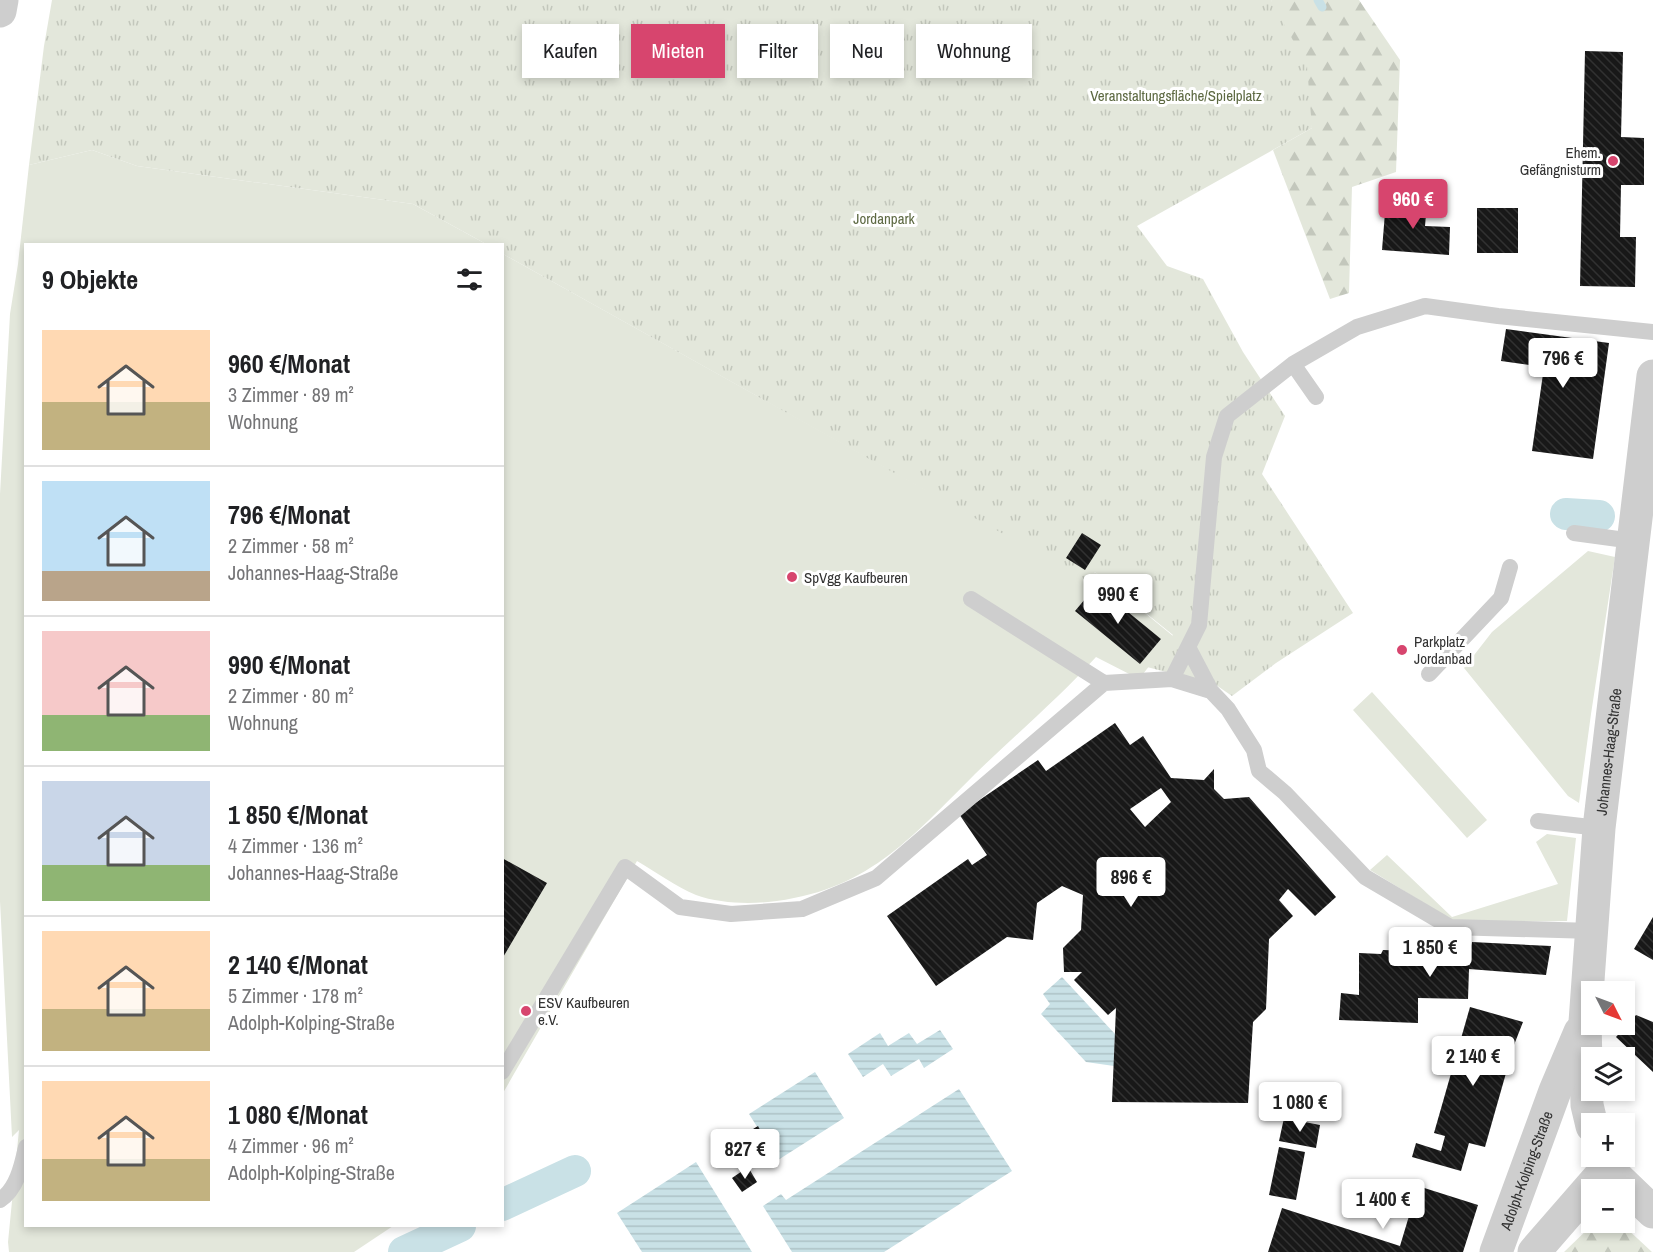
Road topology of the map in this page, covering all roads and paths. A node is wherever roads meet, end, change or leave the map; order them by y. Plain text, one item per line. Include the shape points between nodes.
1 (2, 0) edge
2 (0, 11) edge
3 (1653, 332) edge
4 (1293, 364) junction
5 (1653, 376) edge
6 (1316, 397) dead end
7 (1649, 436) edge
8 (1574, 533) dead end
9 (1633, 541) junction
10 (1510, 567) dead end
11 (971, 599) dead end
12 (1188, 646) junction
13 (1429, 674) dead end
14 (1172, 679) junction
15 (1104, 683) junction
16 (1211, 691) junction
17 (1538, 821) dead end
18 (1599, 828) junction
19 (1593, 931) junction
20 (1589, 981) edge
21 (1581, 1031) edge
22 (1585, 1035) edge
23 (504, 1068) edge
24 (1589, 1113) edge
25 (24, 1157) edge
26 (1600, 1167) edge
27 (1609, 1167) edge
28 (0, 1200) edge
29 (1652, 1207) edge
30 (1496, 1252) edge
31 (1534, 1252) edge

1 - 2 street
3 - 4 lane via 1425,306 1357,327
4 - 6 lane
4 - 12 lane via 1227,416 1214,457 1199,625
5 - 7 street, Johannes-Haag-Straße
7 - 9 street, Johannes-Haag-Straße
8 - 9 lane
9 - 18 street, Johannes-Haag-Straße
10 - 13 lane via 1501,598
11 - 15 lane
12 - 14 lane
12 - 16 lane
14 - 15 lane
14 - 16 lane
15 - 23 lane via 876,878 802,909 731,914 680,907 625,867
16 - 19 lane via 1228,709 1254,750 1259,771 1365,877 1450,927
17 - 18 lane
18 - 19 street, Johannes-Haag-Straße
19 - 20 street, Johannes-Haag-Straße
21 - 30 street, Adolph-Kolping-Straße
22 - 24 street, Johannes-Haag-Straße
25 - 28 lane via 7,1195
26 - 31 street
27 - 29 street

